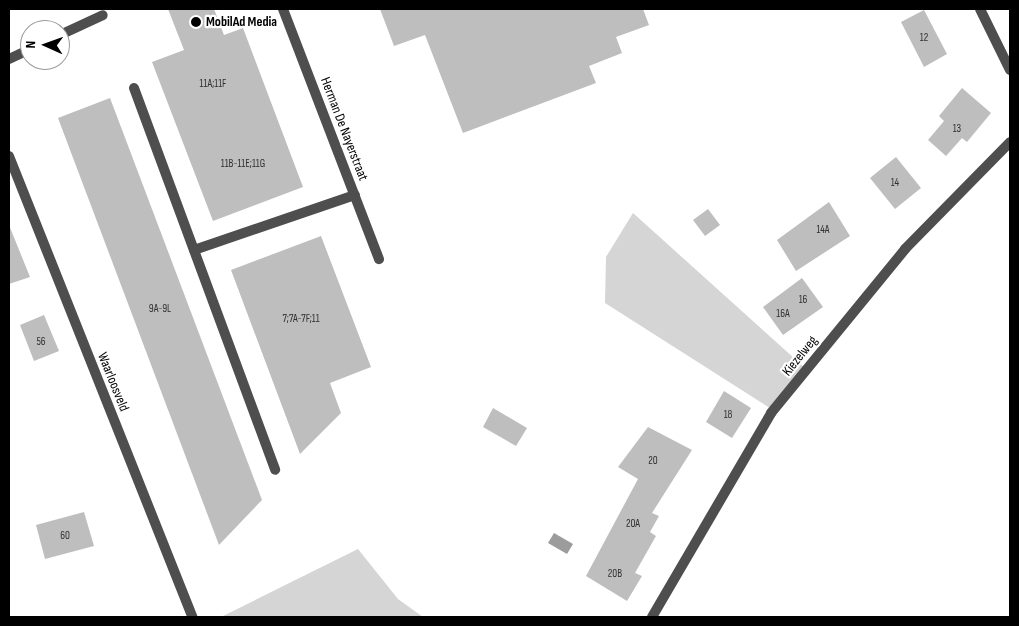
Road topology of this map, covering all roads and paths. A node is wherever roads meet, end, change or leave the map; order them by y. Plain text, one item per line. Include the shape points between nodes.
1 (284, 9) edge
2 (980, 9) edge
3 (103, 15) dead end
4 (70, 30) edge
5 (1010, 70) edge
6 (134, 88) dead end
7 (1010, 142) edge
8 (9, 156) edge
9 (355, 195) junction
10 (194, 250) junction
11 (379, 259) dead end
12 (275, 470) dead end
13 (192, 617) edge
14 (652, 617) edge

1 - 9 street, Herman De Nayerstraat
2 - 5 street
3 - 4 street
6 - 10 street
7 - 14 street, Kiezelweg via 905,250 771,413
8 - 13 street, Waarloosveld
9 - 10 street
9 - 11 street, Herman De Nayerstraat
10 - 12 street

